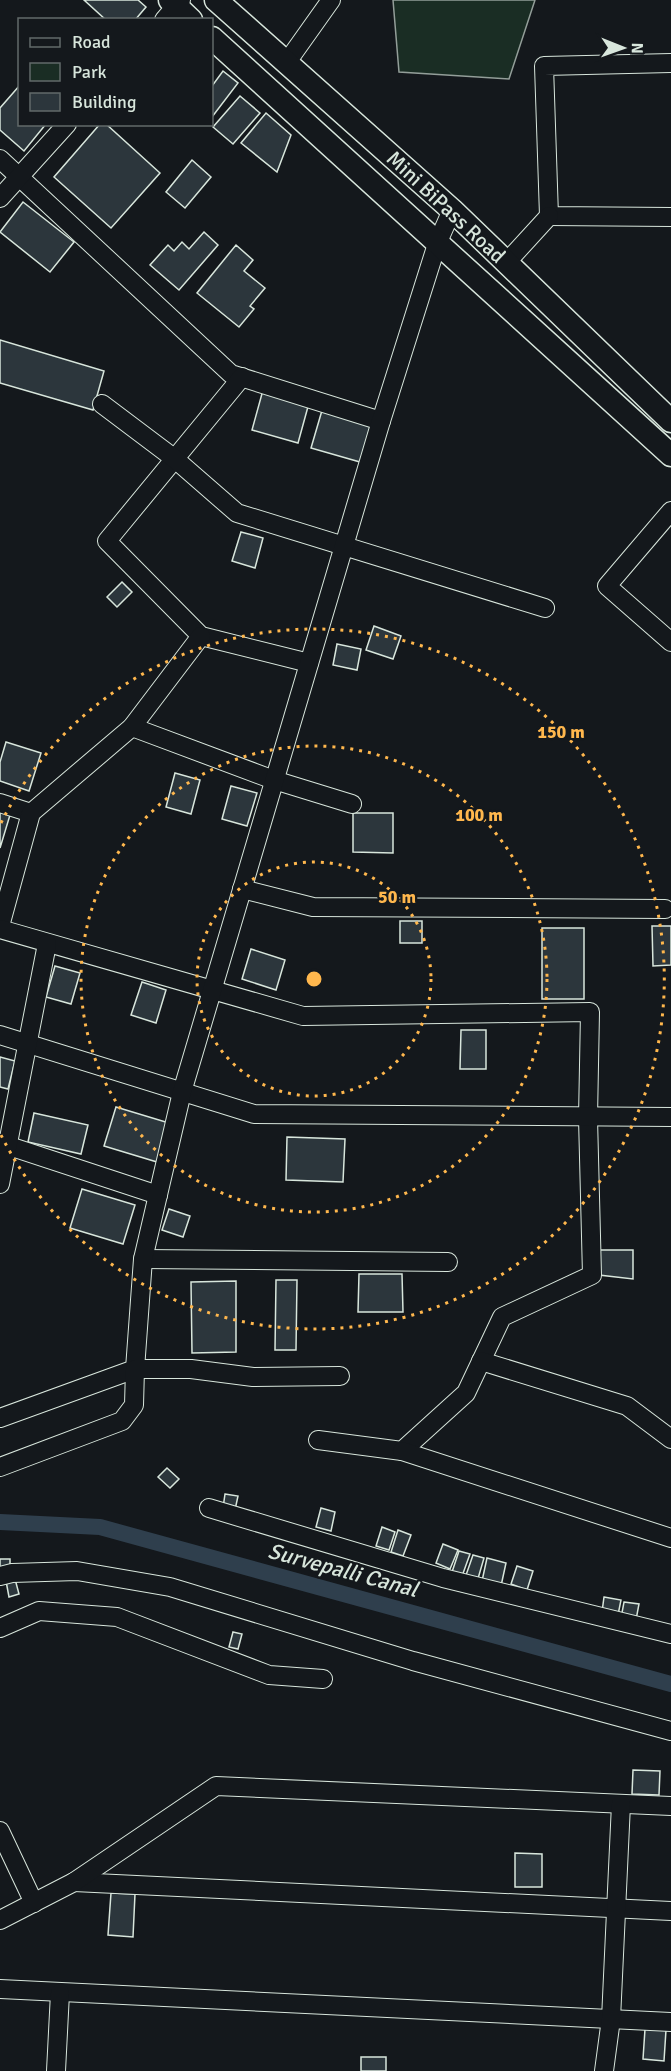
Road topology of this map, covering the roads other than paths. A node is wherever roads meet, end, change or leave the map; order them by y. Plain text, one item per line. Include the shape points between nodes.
1 (216, 0) edge
2 (331, 0) edge
3 (213, 39) edge
4 (287, 62) junction
5 (671, 63) edge
6 (65, 126) edge
7 (0, 159) edge
8 (19, 176) junction
9 (0, 198) edge
10 (452, 210) junction
11 (549, 216) junction
12 (671, 217) edge
13 (437, 244) junction
14 (507, 263) junction
15 (242, 377) junction
16 (102, 404) dead end
17 (381, 421) junction
18 (671, 421) edge
19 (671, 455) edge
20 (175, 459) junction
21 (671, 511) edge
22 (344, 546) junction
23 (545, 608) dead end
24 (201, 636) junction
25 (671, 642) edge
26 (309, 663) junction
27 (132, 727) junction
28 (274, 780) junction
29 (0, 803) edge
30 (352, 804) dead end
31 (31, 813) junction
32 (242, 889) junction
33 (665, 909) dead end
34 (0, 928) edge
35 (48, 944) junction
36 (212, 988) junction
37 (0, 1035) edge
38 (28, 1044) junction
39 (182, 1092) junction
40 (671, 1117) edge
41 (588, 1118) junction
42 (4, 1145) edge
43 (0, 1184) edge
44 (158, 1195) junction
45 (143, 1259) junction
46 (448, 1262) dead end
47 (481, 1361) junction
48 (135, 1370) junction
49 (340, 1376) dead end
50 (0, 1418) edge
51 (671, 1439) edge
52 (318, 1440) dead end
53 (402, 1451) junction
54 (0, 1467) edge
55 (209, 1508) dead end
56 (671, 1538) edge
57 (0, 1576) edge
58 (0, 1628) edge
59 (671, 1634) edge
60 (323, 1680) dead end
61 (671, 1731) edge
62 (621, 1804) junction
63 (671, 1806) edge
64 (0, 1831) edge
65 (74, 1882) junction
66 (34, 1903) junction
67 (618, 1909) junction
68 (671, 1911) edge
69 (0, 1920) edge
70 (0, 1989) edge
71 (60, 1993) junction
72 (611, 2019) junction
73 (671, 2022) edge
74 (56, 2071) edge
75 (604, 2071) edge

1 - 4 main road, Mini BiPass Road
2 - 4 street
3 - 13 main road
4 - 10 main road, Mini BiPass Road
5 - 11 street via 544,66
6 - 8 street
7 - 8 street
8 - 9 street
8 - 15 street via 231,374
10 - 13 street
10 - 14 main road, Mini BiPass Road
11 - 12 street
11 - 14 street
13 - 17 street
13 - 19 main road
14 - 18 main road, Mini BiPass Road
15 - 17 street
15 - 20 street
16 - 20 street
17 - 22 street
20 - 22 street via 237,513
20 - 24 street via 107,540
21 - 25 street via 607,586
22 - 23 street
22 - 26 street
24 - 26 street
24 - 27 street
26 - 28 street
27 - 28 street
27 - 31 street
28 - 30 street
28 - 32 street
29 - 31 street
31 - 34 street
32 - 33 street via 313,908
32 - 36 street
34 - 35 street
35 - 36 street
35 - 38 street
36 - 39 street
36 - 41 street via 303,1016 590,1012
37 - 38 street
38 - 39 street
38 - 42 street
39 - 41 street via 254,1114
39 - 44 street
40 - 41 street
41 - 47 street via 592,1275 502,1317
42 - 43 street
42 - 44 street
44 - 45 street
45 - 46 street
45 - 48 street
47 - 51 street via 627,1406
47 - 53 street via 466,1393
48 - 49 street via 191,1369 253,1377
48 - 50 street
48 - 54 street via 134,1405 123,1421
52 - 53 street
53 - 56 street
55 - 59 street via 443,1578
57 - 61 street via 77,1571 170,1587 413,1661
58 - 60 street via 39,1611 117,1617 269,1675
62 - 63 street
62 - 65 street via 216,1786
62 - 67 street
64 - 66 street
65 - 66 street
65 - 67 street
66 - 69 street
67 - 68 street
67 - 72 street
70 - 71 street
71 - 72 street
71 - 74 street
72 - 73 street
72 - 75 street

